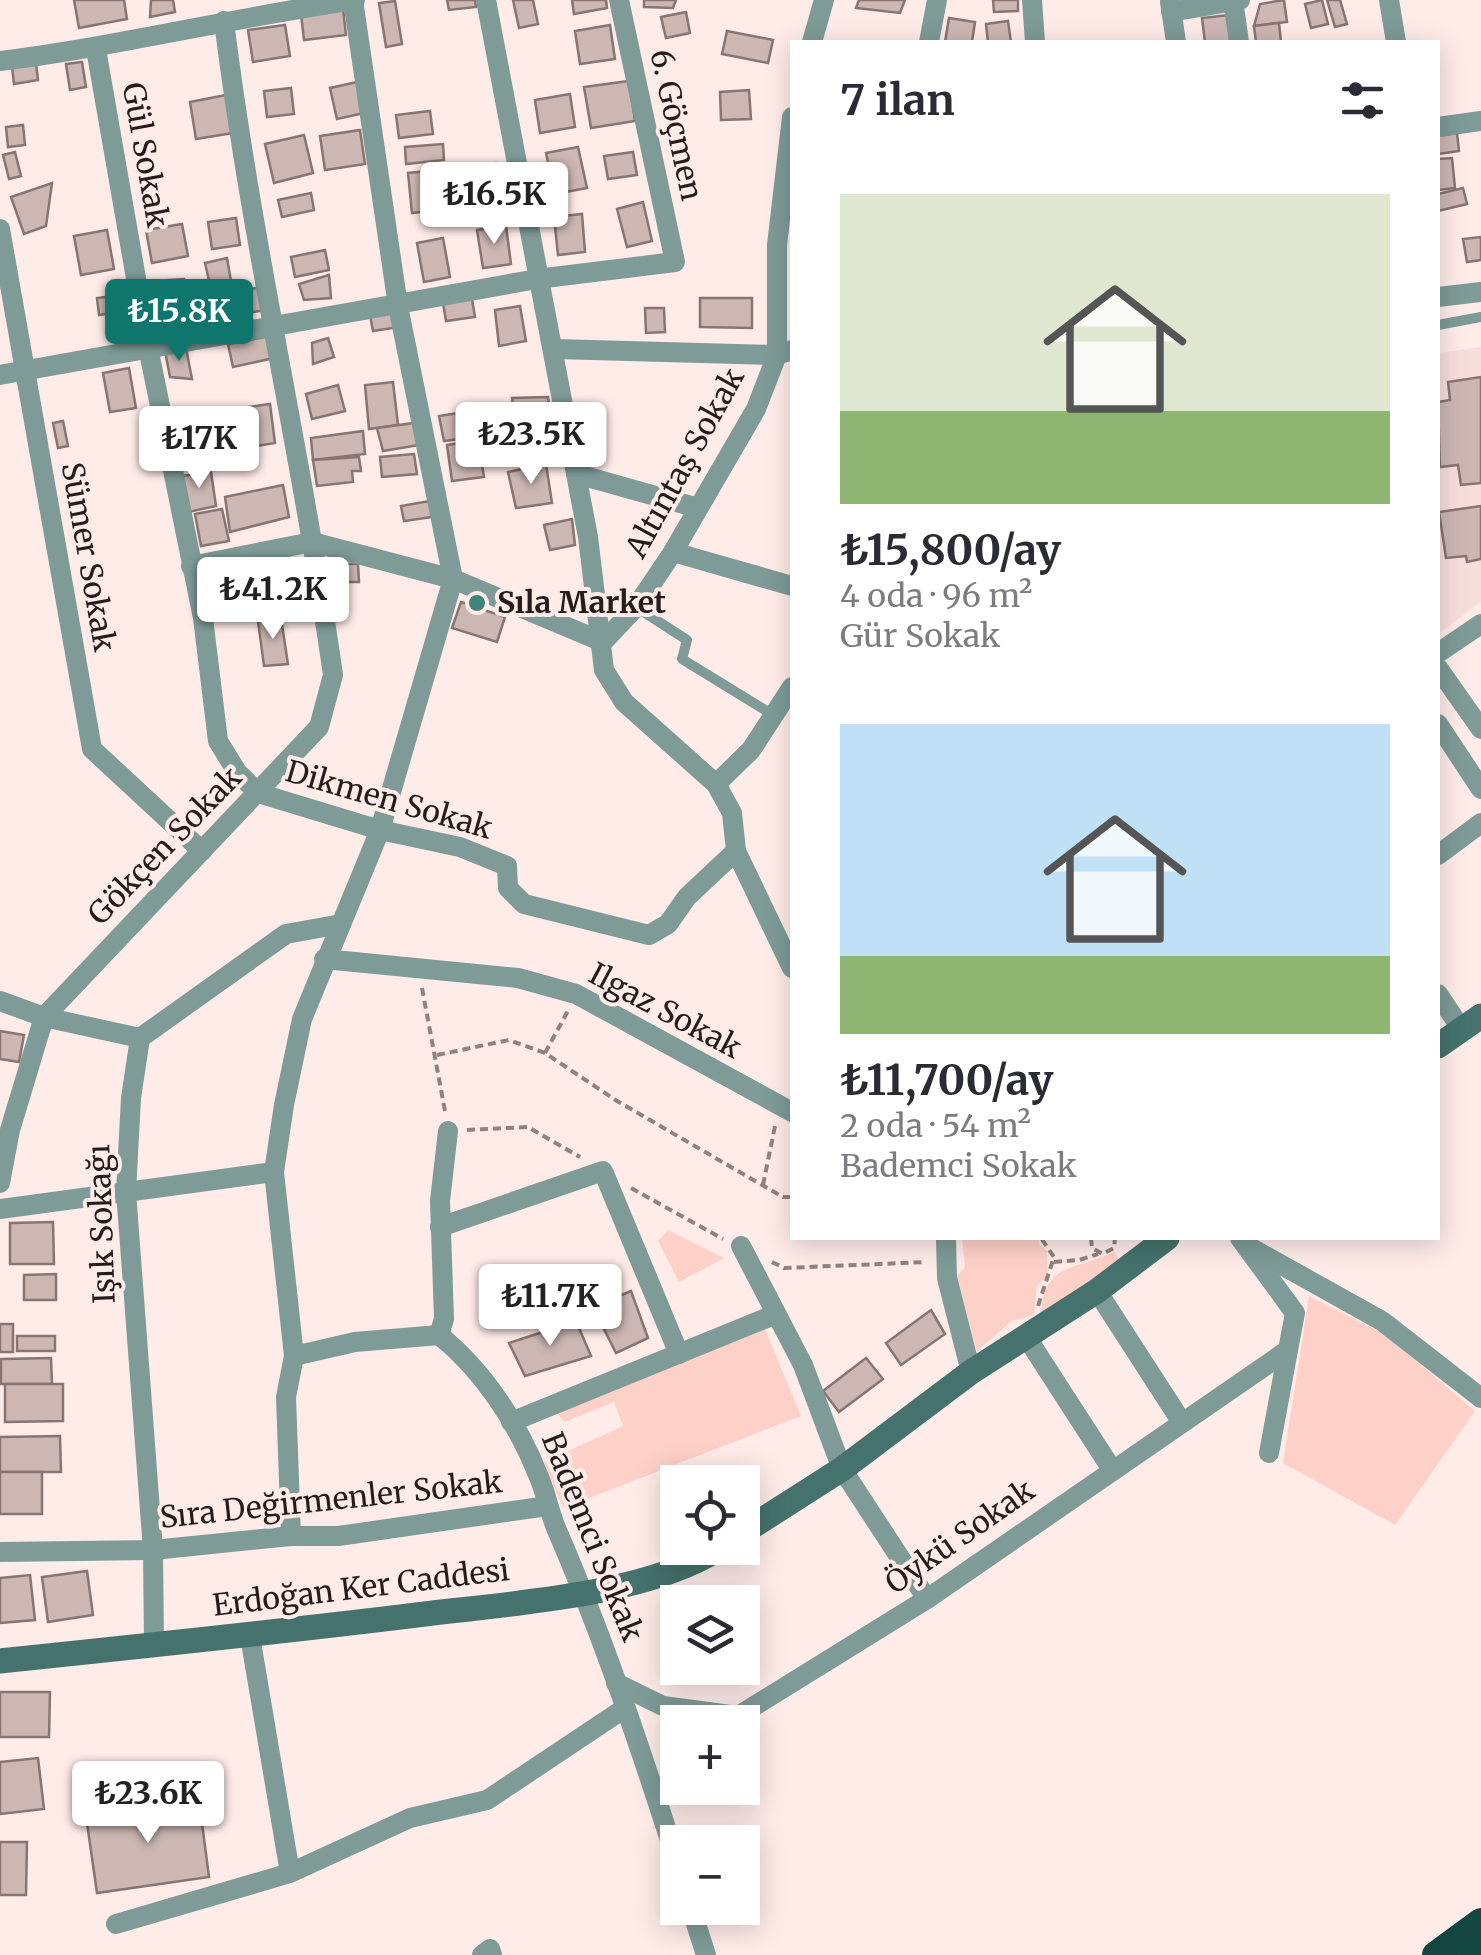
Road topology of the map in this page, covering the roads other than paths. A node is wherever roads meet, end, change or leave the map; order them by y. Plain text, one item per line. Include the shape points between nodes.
1 (354, 0) edge
2 (486, 0) edge
3 (619, 0) edge
4 (824, 0) edge
5 (937, 0) edge
6 (1032, 0) edge
7 (1235, 0) edge
8 (1390, 0) edge
9 (1170, 6) edge
10 (224, 21) junction
11 (813, 40) edge
12 (929, 40) edge
13 (1036, 40) edge
14 (1176, 40) edge
15 (1238, 40) edge
16 (1396, 40) edge
17 (96, 50) junction
18 (0, 62) edge
19 (1481, 121) edge
20 (1440, 127) edge
21 (790, 134) edge
22 (0, 229) edge
23 (537, 279) junction
24 (1481, 292) edge
25 (1440, 294) edge
26 (398, 306) junction
27 (1481, 317) edge
28 (1441, 324) edge
29 (276, 326) junction
30 (148, 346) junction
31 (554, 350) junction
32 (785, 352) edge
33 (24, 371) junction
34 (0, 375) edge
35 (577, 474) junction
36 (698, 508) junction
37 (312, 542) junction
38 (673, 552) junction
39 (190, 566) junction
40 (453, 579) junction
41 (790, 585) edge
42 (636, 607) junction
43 (1481, 624) edge
44 (603, 642) junction
45 (1440, 652) edge
46 (1440, 671) edge
47 (790, 690) edge
48 (774, 715) junction
49 (1440, 727) edge
50 (1481, 729) edge
51 (716, 784) junction
52 (1481, 789) edge
53 (258, 793) junction
54 (1481, 823) edge
55 (380, 830) junction
56 (202, 851) junction
57 (736, 851) junction
58 (1440, 854) edge
59 (341, 924) junction
60 (324, 959) junction
61 (790, 964) edge
62 (1440, 996) edge
63 (0, 1001) edge
64 (44, 1017) junction
65 (1471, 1023) edge
66 (140, 1038) junction
67 (1440, 1045) edge
68 (786, 1110) edge
69 (448, 1131) road end
70 (274, 1172) junction
71 (0, 1183) edge
72 (126, 1192) junction
73 (0, 1209) edge
74 (440, 1228) junction
75 (946, 1240) edge
76 (1163, 1240) edge
77 (1243, 1241) edge
78 (742, 1246) road end
79 (1097, 1291) junction
80 (774, 1315) junction
81 (1032, 1326) junction
82 (438, 1335) junction
83 (1288, 1350) junction
84 (679, 1354) junction
85 (294, 1356) junction
86 (971, 1372) junction
87 (1481, 1398) edge
88 (1181, 1421) junction
89 (511, 1422) junction
90 (1269, 1453) dead end
91 (1111, 1468) junction
92 (842, 1469) junction
93 (548, 1506) junction
94 (760, 1521) edge
95 (292, 1536) junction
96 (153, 1550) junction
97 (0, 1552) edge
98 (688, 1565) edge
99 (585, 1590) junction
100 (927, 1599) junction
101 (250, 1636) junction
102 (154, 1643) junction
103 (0, 1661) edge
104 (616, 1683) junction
105 (625, 1708) junction
106 (664, 1825) edge
107 (290, 1873) junction
108 (1481, 1922) edge
109 (116, 1924) dead end
110 (696, 1925) edge
111 (1481, 1950) edge
112 (482, 1955) edge
113 (492, 1955) edge
114 (706, 1955) edge
115 (1436, 1955) edge
116 (1474, 1955) edge

1 - 10 street
1 - 26 street
2 - 23 street
3 - 23 street, 6. Göçmen via 675,262
4 - 11 street
5 - 12 street
6 - 13 street
7 - 9 street
7 - 15 street
8 - 16 street
9 - 14 street
10 - 17 street
10 - 29 street, Gökçen Sokak
17 - 18 street
17 - 30 street, Gül Sokak
19 - 20 street
21 - 32 street, Altıntaş Sokak via 777,245
22 - 33 street, Sümer Sokak
23 - 26 street
23 - 31 street
24 - 25 street
26 - 29 street
26 - 40 street
27 - 28 lane
29 - 30 street
29 - 37 street, Gökçen Sokak
30 - 33 street
30 - 39 street, Gül Sokak
31 - 32 street
31 - 35 street
32 - 36 street, Altıntaş Sokak
33 - 34 street
33 - 56 street, Sümer Sokak via 92,749
35 - 36 street
35 - 44 street
36 - 38 street, Altıntaş Sokak
37 - 39 street
37 - 40 street
37 - 53 street, Gökçen Sokak via 333,675 319,726
38 - 41 street
38 - 42 street, Altıntaş Sokak
39 - 53 street, Gül Sokak via 218,741
40 - 44 street
40 - 55 street
42 - 44 street, Altıntaş Sokak
42 - 48 lane via 687,640 682,659
43 - 45 street
44 - 51 street via 604,670 624,702
46 - 50 street
47 - 48 street
48 - 51 street
49 - 52 street
51 - 57 street via 732,813
53 - 55 street, Dikmen Sokak
53 - 56 street, Gökçen Sokak
54 - 58 street
55 - 57 street, Dikmen Sokak via 507,866 508,888 524,904 649,935 668,924
55 - 59 street
56 - 64 street, Gökçen Sokak
57 - 61 street
59 - 60 street
59 - 66 street via 286,934
60 - 68 street, Ilgaz Sokak via 518,978 576,994
60 - 70 street via 302,1019
62 - 65 street
63 - 64 street
64 - 66 street
64 - 71 street, Gökçen Sokak
65 - 67 main road
66 - 72 street, Işık Sokağı
69 - 74 street
70 - 72 street
70 - 85 street
72 - 73 street
72 - 96 street, Işık Sokağı
74 - 82 street via 444,1319
74 - 84 street via 603,1171
75 - 86 street
76 - 79 main road
77 - 83 street via 1296,1313
77 - 87 street via 1382,1322
78 - 80 street
79 - 81 main road
79 - 88 street
80 - 84 street
80 - 92 street via 803,1365
81 - 86 main road
81 - 91 street
82 - 85 street via 355,1342
82 - 89 street, Bademci Sokak via 464,1355
83 - 88 street, Öykü Sokak
83 - 90 street
84 - 89 street
85 - 95 street via 286,1397
86 - 92 main road
88 - 91 street, Öykü Sokak
89 - 93 street, Bademci Sokak
91 - 100 street, Öykü Sokak
92 - 94 main road
92 - 100 street
93 - 95 street, Sıra Değirmenler Sokak via 338,1536
93 - 99 street, Bademci Sokak
95 - 96 street, Sıra Değirmenler Sokak
96 - 97 street, Sıra Değirmenler Sokak
96 - 102 street, Işık Sokağı
98 - 99 main road, Erdoğan Ker Caddesi
99 - 101 main road, Erdoğan Ker Caddesi
99 - 104 street, Bademci Sokak
100 - 104 street, Öykü Sokak via 738,1716 663,1706
101 - 102 main road, Erdoğan Ker Caddesi
101 - 107 street
102 - 103 main road, Erdoğan Ker Caddesi
104 - 105 street, Bademci Sokak
105 - 106 street, Bademci Sokak
105 - 107 street via 487,1800 410,1818
107 - 109 street
108 - 115 highway
110 - 114 street
111 - 116 highway
112 - 113 street via 490,1949

